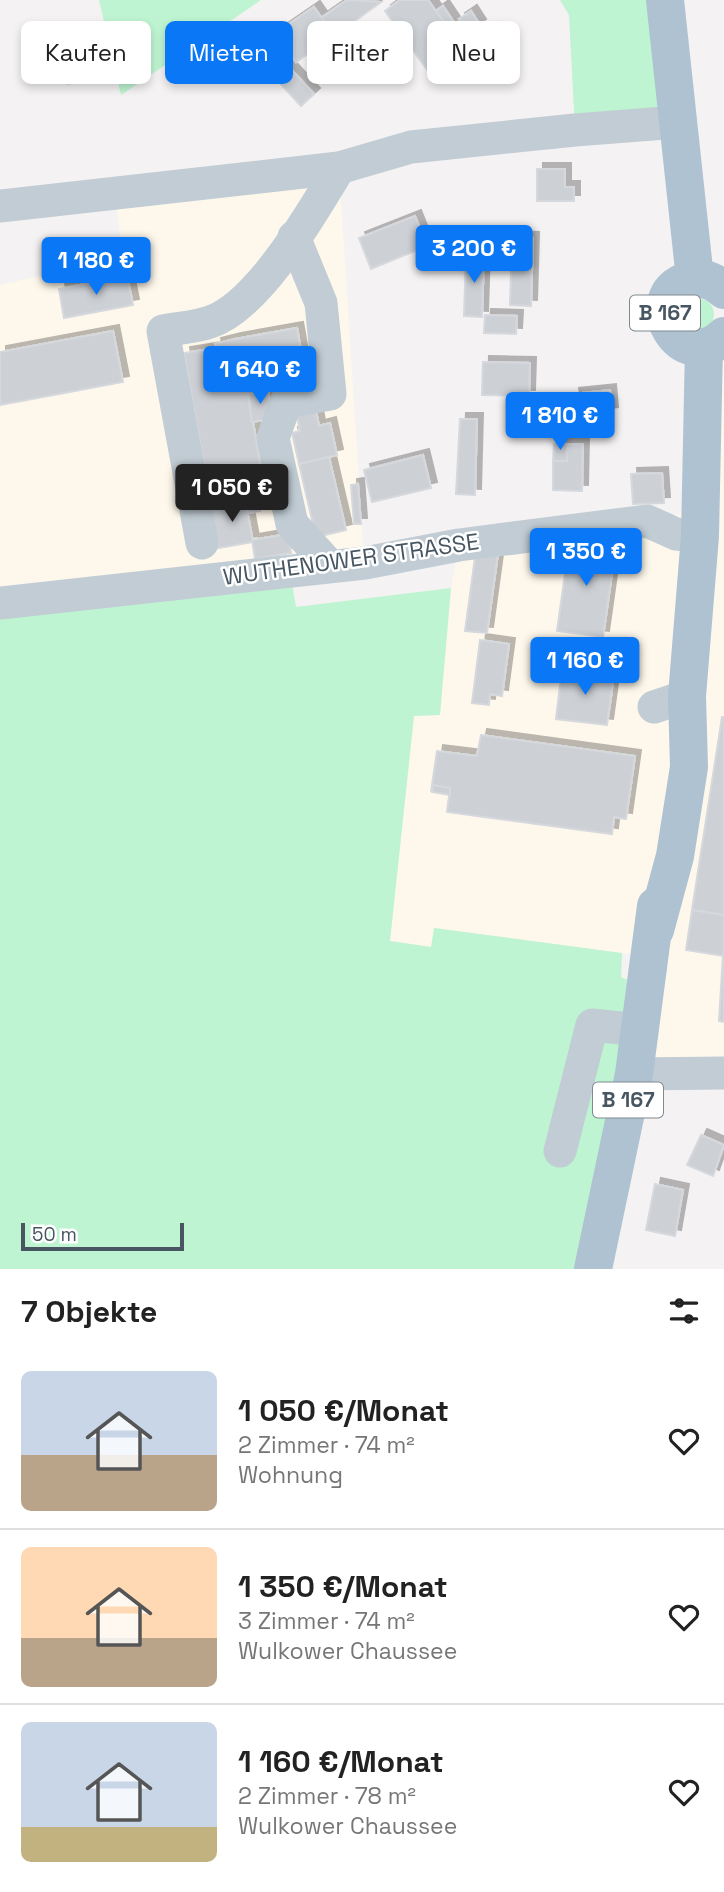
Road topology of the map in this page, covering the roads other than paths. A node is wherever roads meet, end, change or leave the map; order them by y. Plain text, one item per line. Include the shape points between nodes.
1 (665, 0) edge
2 (678, 122) junction
3 (339, 167) junction
4 (0, 206) edge
5 (295, 237) junction
6 (709, 284) edge
7 (714, 342) edge
8 (700, 536) junction
9 (202, 543) dead end
10 (329, 565) junction
11 (0, 603) edge
12 (640, 1030) junction
13 (724, 1073) edge
14 (634, 1074) junction
15 (560, 1151) dead end
16 (593, 1269) edge

1 - 2 main road, B 167
2 - 3 street via 411,148
2 - 6 main road, B 167
3 - 4 street
3 - 5 street
5 - 9 street via 237,305 212,322 163,331
5 - 10 street via 321,303 330,394 286,402 273,438 292,524
6 - 7 main road, B 167 via 684,282 669,297 665,318 683,344
7 - 8 main road, B 167
8 - 10 street, WUTHENOWER STRASSE via 676,534 647,521
8 - 12 main road, B 167 via 671,701 673,763
10 - 11 street, WUTHENOWER STRASSE
12 - 14 main road, B 167
12 - 15 street via 592,1025
13 - 14 street
14 - 16 main road, B 167

